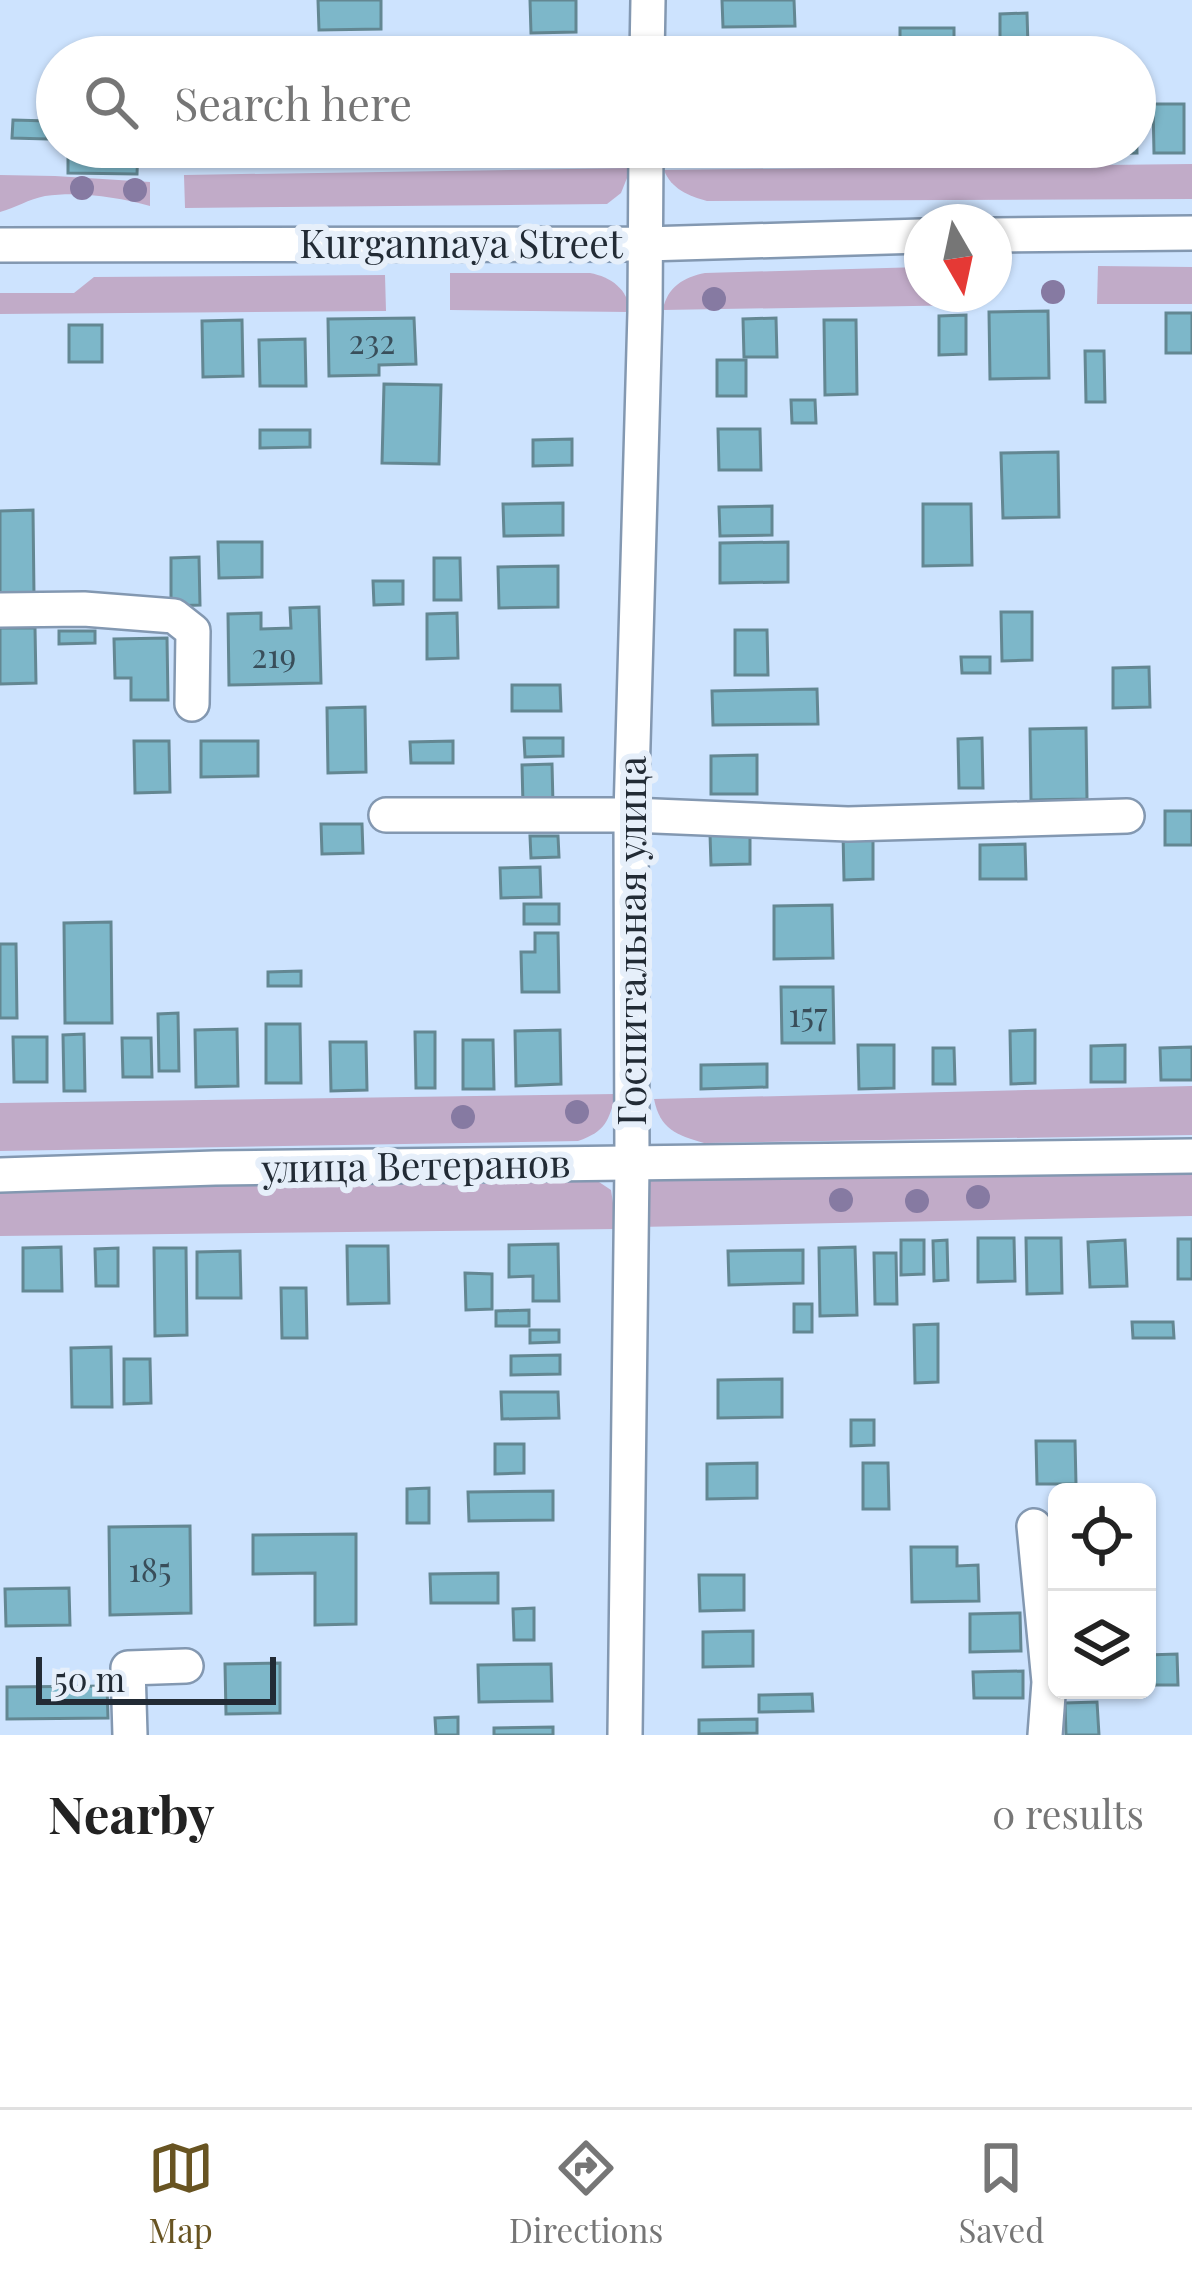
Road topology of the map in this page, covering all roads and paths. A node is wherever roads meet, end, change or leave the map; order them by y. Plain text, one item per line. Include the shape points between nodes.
1 (647, 0) edge
2 (647, 36) edge
3 (646, 168) edge
4 (1192, 233) edge
5 (1012, 235) edge
6 (904, 237) edge
7 (646, 244) junction
8 (0, 245) edge
9 (0, 610) edge
10 (192, 704) dead end
11 (386, 815) dead end
12 (631, 815) junction
13 (1127, 816) dead end
14 (1192, 1156) edge
15 (632, 1164) junction
16 (0, 1174) edge
17 (1034, 1526) dead end
18 (186, 1666) dead end
19 (130, 1735) edge
20 (625, 1735) edge
21 (1045, 1735) edge

1 - 2 street
3 - 7 street, Госпитальная улица
4 - 5 street
6 - 7 street, Kurgannaya Street
7 - 8 street, Kurgannaya Street
7 - 12 street, Госпитальная улица
9 - 10 street via 174,616 193,631
11 - 12 street
12 - 13 street via 848,824
12 - 15 street, Госпитальная улица
14 - 15 street, улица Ветеранов
15 - 16 street, улица Ветеранов
15 - 20 street, Госпитальная улица
17 - 21 street
18 - 19 street via 128,1668

